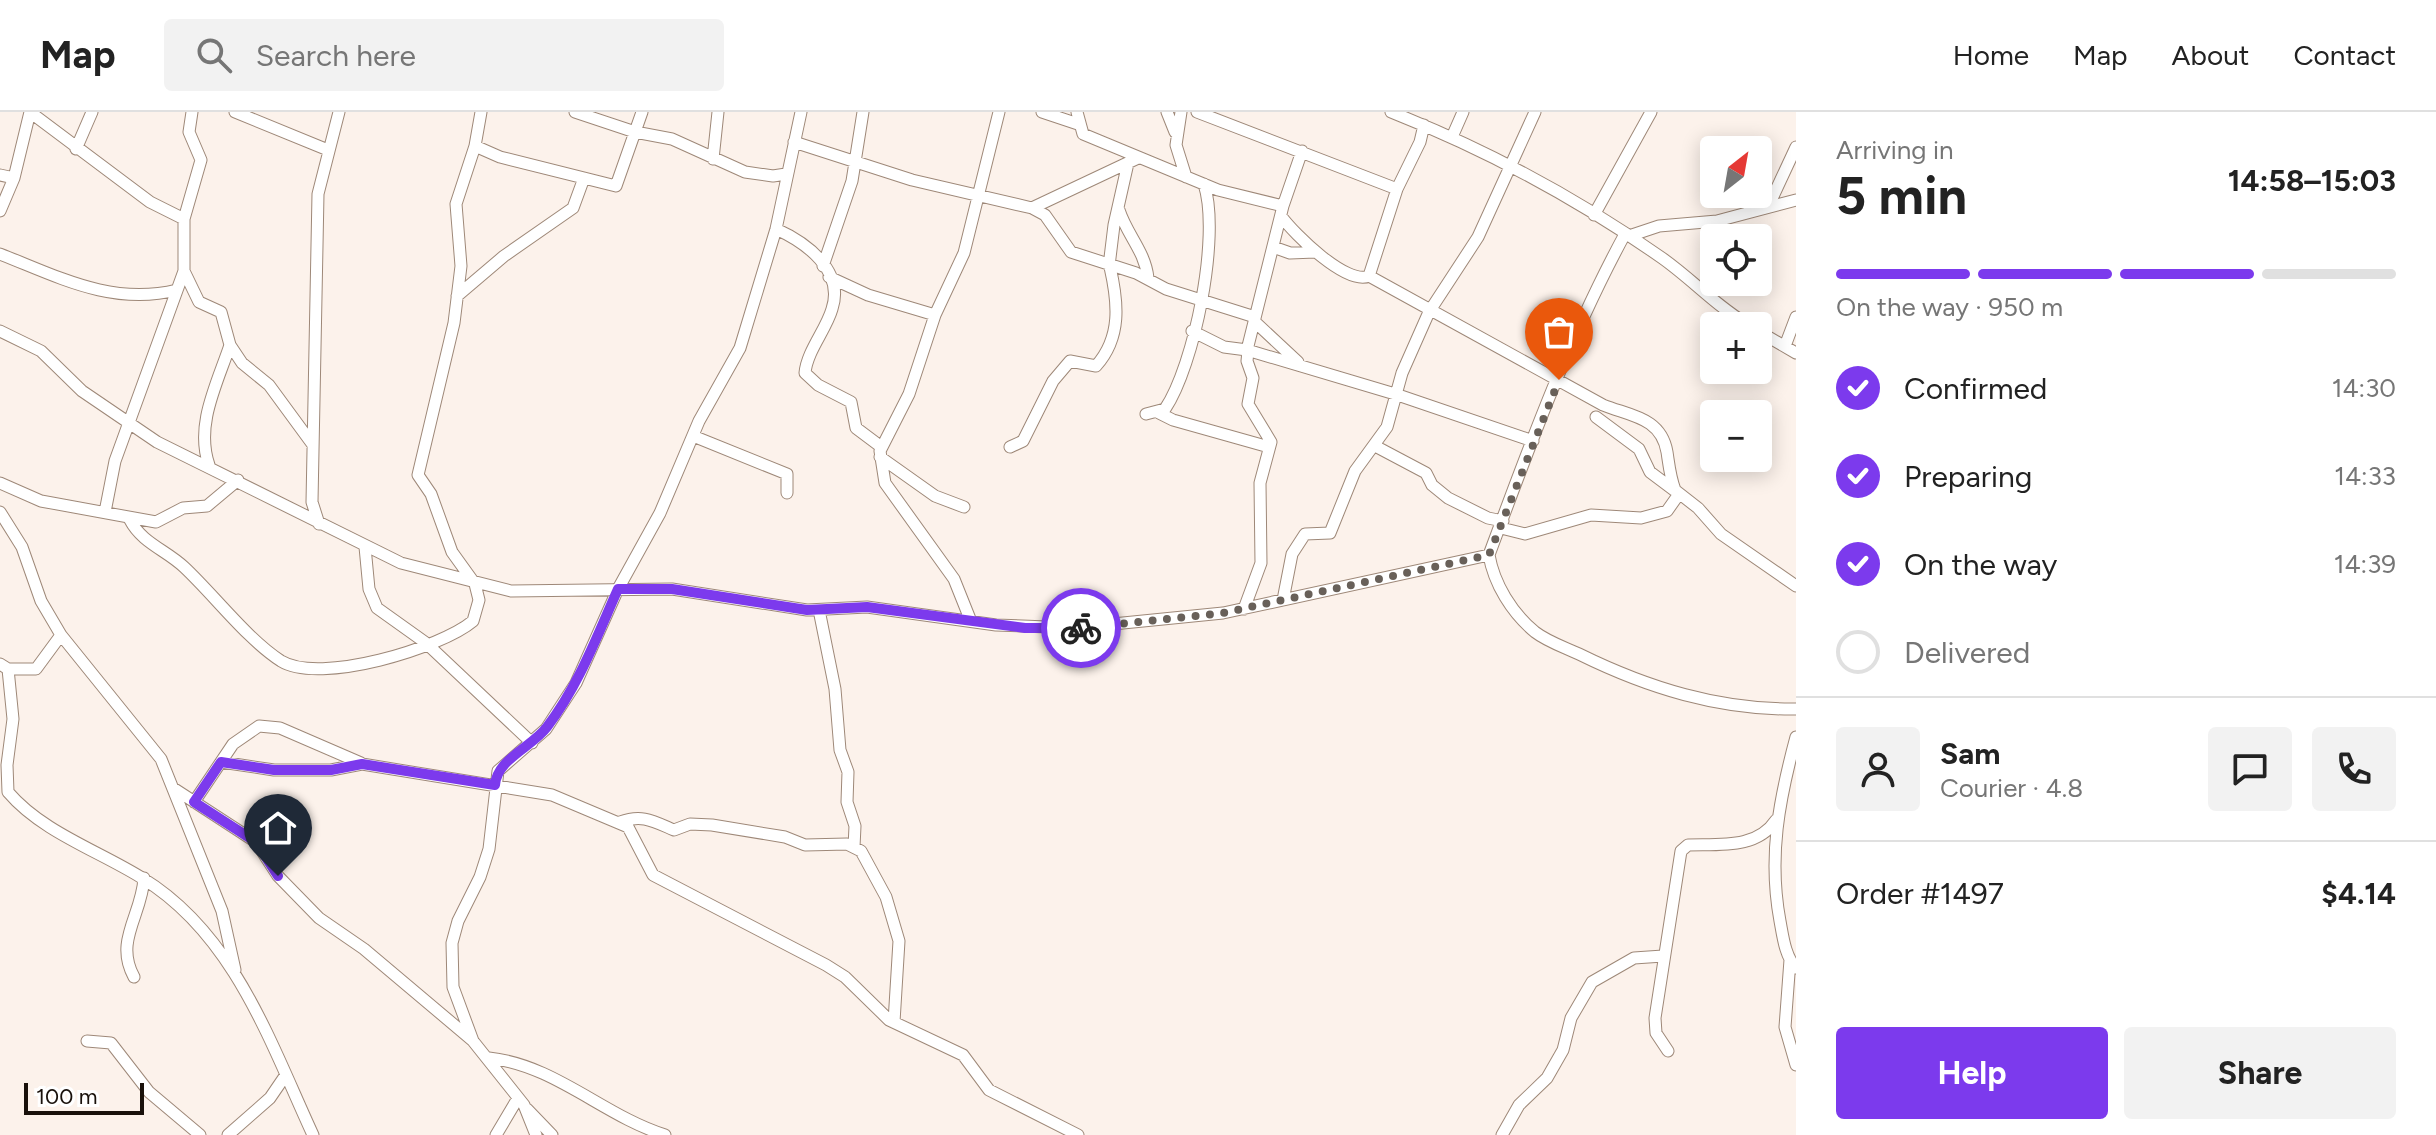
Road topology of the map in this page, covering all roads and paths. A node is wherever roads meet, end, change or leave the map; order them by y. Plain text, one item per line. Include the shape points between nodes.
1 (92, 112) edge
2 (192, 112) edge
3 (235, 112) edge
4 (339, 112) edge
5 (481, 112) edge
6 (575, 112) edge
7 (642, 112) edge
8 (718, 112) edge
9 (801, 112) edge
10 (863, 112) edge
11 (999, 112) edge
12 (1042, 112) edge
13 (1167, 112) edge
14 (1181, 112) edge
15 (1197, 112) edge
16 (1391, 112) edge
17 (1463, 112) edge
18 (1535, 112) edge
19 (1651, 112) edge
20 (1077, 118) edge
21 (1424, 125) junction
22 (635, 132) junction
23 (1176, 132) junction
24 (1452, 137) junction
25 (794, 142) junction
26 (475, 146) junction
27 (1796, 147) edge
28 (76, 149) junction
29 (328, 150) junction
30 (1302, 151) junction
31 (821, 152) junction
32 (713, 159) junction
33 (790, 161) junction
34 (1133, 161) junction
35 (856, 162) junction
36 (1510, 164) junction
37 (786, 174) junction
38 (0, 175) edge
39 (1186, 177) junction
40 (14, 178) junction
41 (584, 178) junction
42 (1204, 184) junction
43 (1397, 189) junction
44 (980, 193) junction
45 (1772, 199) edge
46 (1796, 200) edge
47 (1772, 204) edge
48 (1032, 208) junction
49 (1759, 208) edge
50 (1119, 209) junction
51 (0, 211) edge
52 (1282, 211) junction
53 (1594, 215) junction
54 (184, 219) junction
55 (776, 229) junction
56 (1627, 235) junction
57 (1273, 247) junction
58 (1315, 251) junction
59 (0, 254) edge
60 (1110, 266) junction
61 (184, 271) junction
62 (826, 271) junction
63 (1369, 276) junction
64 (1148, 278) junction
65 (177, 290) junction
66 (457, 296) junction
67 (1202, 298) junction
68 (1429, 312) junction
69 (1727, 312) edge
70 (935, 315) junction
71 (1796, 317) edge
72 (1255, 319) junction
73 (0, 331) edge
74 (1192, 331) junction
75 (1772, 339) edge
76 (230, 345) junction
77 (1785, 346) junction
78 (1247, 350) junction
79 (1796, 353) edge
80 (1301, 365) junction
81 (1559, 380) junction
82 (1395, 394) junction
83 (1596, 417) dead end
84 (129, 425) junction
85 (693, 436) junction
86 (1533, 441) junction
87 (1375, 446) junction
88 (1010, 447) dead end
89 (1269, 447) junction
90 (315, 449) junction
91 (880, 451) junction
92 (209, 465) junction
93 (238, 480) junction
94 (0, 483) edge
95 (1677, 492) junction
96 (787, 493) dead end
97 (964, 507) dead end
98 (0, 512) edge
99 (105, 512) junction
100 (130, 520) junction
101 (319, 524) junction
102 (1502, 524) junction
103 (365, 547) junction
104 (1489, 555) junction
105 (475, 584) junction
106 (1796, 586) edge
107 (618, 589) junction
108 (1283, 600) junction
109 (1244, 609) junction
110 (819, 610) junction
111 (970, 619) junction
112 (61, 635) junction
113 (426, 643) junction
114 (4, 667) edge
115 (1796, 709) edge
116 (1796, 737) edge
117 (532, 743) junction
118 (221, 762) junction
119 (362, 764) junction
120 (495, 785) junction
121 (172, 787) junction
122 (194, 802) junction
123 (1776, 820) junction
124 (620, 822) junction
125 (854, 847) junction
126 (144, 878) junction
127 (1663, 956) junction
128 (1793, 964) edge
129 (235, 970) junction
130 (134, 977) dead end
131 (894, 1022) junction
132 (87, 1041) dead end
133 (473, 1041) junction
134 (1668, 1051) dead end
135 (489, 1058) junction
136 (1796, 1065) edge
137 (285, 1076) junction
138 (521, 1102) junction
139 (200, 1135) edge
140 (228, 1135) edge
141 (313, 1135) edge
142 (496, 1135) edge
143 (536, 1135) edge
144 (552, 1135) edge
145 (665, 1135) edge
146 (1078, 1135) edge
147 (1502, 1135) edge

1 - 28 street
2 - 54 street via 189,132 201,160
3 - 29 street
4 - 29 street
5 - 26 street
6 - 22 street
7 - 22 street
8 - 32 street
9 - 25 street
10 - 35 street
11 - 44 street
12 - 20 street
13 - 23 street
14 - 23 street
15 - 30 street
16 - 21 street
17 - 24 street
18 - 36 street
19 - 53 street
20 - 34 street via 1091,139
21 - 24 street
21 - 43 street
22 - 32 street via 672,139
22 - 41 street via 616,186
23 - 39 street
24 - 36 street
25 - 31 street
25 - 33 street
26 - 41 street
26 - 66 street via 456,204 461,266
27 - 45 street
28 - 40 street via 30,112
28 - 54 street via 150,202
29 - 90 street via 318,194
30 - 43 street
30 - 52 street
31 - 33 street
31 - 35 street
32 - 37 street via 755,175
33 - 37 street
34 - 39 street
34 - 48 street
34 - 50 street
35 - 44 street
35 - 62 street
36 - 53 street
36 - 68 street via 1478,237
37 - 55 street
38 - 40 street
39 - 42 street
40 - 51 street
41 - 66 street via 573,208
42 - 52 street
42 - 67 street via 1209,226
43 - 63 street
44 - 48 street
44 - 70 street via 964,253
46 - 47 street
48 - 60 street via 1045,215 1071,252
49 - 56 street via 1717,221
50 - 60 street
50 - 64 street via 1124,227 1145,257
52 - 57 street
52 - 58 street via 1293,232
53 - 56 street
54 - 61 street
55 - 62 street via 806,243
55 - 85 street via 740,348
56 - 69 street
56 - 81 street
57 - 58 street via 1290,253
57 - 72 street
58 - 63 street via 1357,277
59 - 65 street via 93,291 148,296
60 - 64 street
60 - 88 street via 1117,323 1103,358 1090,367 1068,362 1023,441
61 - 65 street
61 - 76 street via 194,296 221,312
62 - 70 street via 868,295
62 - 91 street via 833,308 805,373 851,402 856,428
63 - 68 street
64 - 67 street via 1166,289
65 - 84 street
66 - 105 street via 418,475 431,494 452,552
67 - 72 street
67 - 74 street
68 - 81 street
68 - 82 street
70 - 91 street via 909,394
71 - 77 street
72 - 78 street
72 - 80 street
73 - 84 street via 41,351 82,391
74 - 78 street via 1224,347
74 - 89 street via 1185,371 1169,403 1152,413
75 - 77 street
76 - 90 street via 269,385
76 - 92 street via 207,412 203,448
77 - 79 street
78 - 80 street
78 - 89 street via 1253,378 1248,404 1270,437
80 - 82 street
81 - 86 street
81 - 95 street via 1657,428
82 - 86 street
82 - 87 street via 1387,427
83 - 95 street via 1639,449 1650,472
84 - 92 street
84 - 99 street
85 - 96 street via 782,471 790,479
85 - 107 street via 660,513
86 - 102 street
87 - 102 street via 1426,473 1448,498
87 - 108 street via 1355,471 1330,533 1300,538
89 - 109 street via 1260,483 1261,563
90 - 101 street via 312,502
91 - 97 street via 935,496
91 - 111 street via 885,483 954,579
92 - 93 street
93 - 100 street via 207,506 183,508 156,522
93 - 101 street
94 - 99 street via 41,501
95 - 102 street via 1667,511 1641,518 1591,515 1525,534
95 - 106 street via 1721,534
98 - 112 street via 22,547 41,601
99 - 100 street
100 - 113 street via 137,533 185,568 215,603 290,665 364,665
101 - 103 street
102 - 104 street
103 - 105 street via 423,571
103 - 113 street via 369,589 377,608
104 - 108 street
104 - 115 street via 1507,601 1548,641 1642,683 1695,698 1745,709
105 - 107 street via 544,593
105 - 113 street via 479,600 473,621
107 - 110 street via 672,589
107 - 117 street via 576,683
108 - 109 street
109 - 111 street via 1073,628 1025,628
110 - 111 street via 880,608
110 - 125 street via 848,772
112 - 114 street via 36,669
112 - 121 street via 140,729
113 - 117 street
114 - 126 street via 13,719 8,792 46,823
116 - 123 street
117 - 120 street via 502,767
118 - 119 street via 284,770
118 - 119 street via 233,744 268,725
118 - 122 street
119 - 120 street
120 - 124 street via 552,795
120 - 133 street via 489,849 452,943 455,1001
121 - 122 street
121 - 129 street via 222,911
122 - 133 street via 256,842 278,876 319,918
123 - 127 street via 1755,840 1683,848
123 - 128 street via 1773,869
124 - 125 street via 648,818 674,830 712,825 805,845
124 - 131 street via 633,834 653,875 826,965
125 - 131 street via 863,853 886,897 899,941
126 - 129 street via 200,926
126 - 130 street via 125,940
127 - 134 street via 1655,1026
127 - 147 street via 1634,958 1592,982 1547,1078 1519,1105
128 - 136 street via 1785,1027
129 - 137 street
131 - 146 street via 963,1055 989,1090
132 - 139 street via 111,1043 149,1092
133 - 135 street
135 - 138 street
135 - 145 street via 531,1068
137 - 140 street via 270,1098
137 - 141 street
138 - 142 street
138 - 143 street
138 - 144 street

